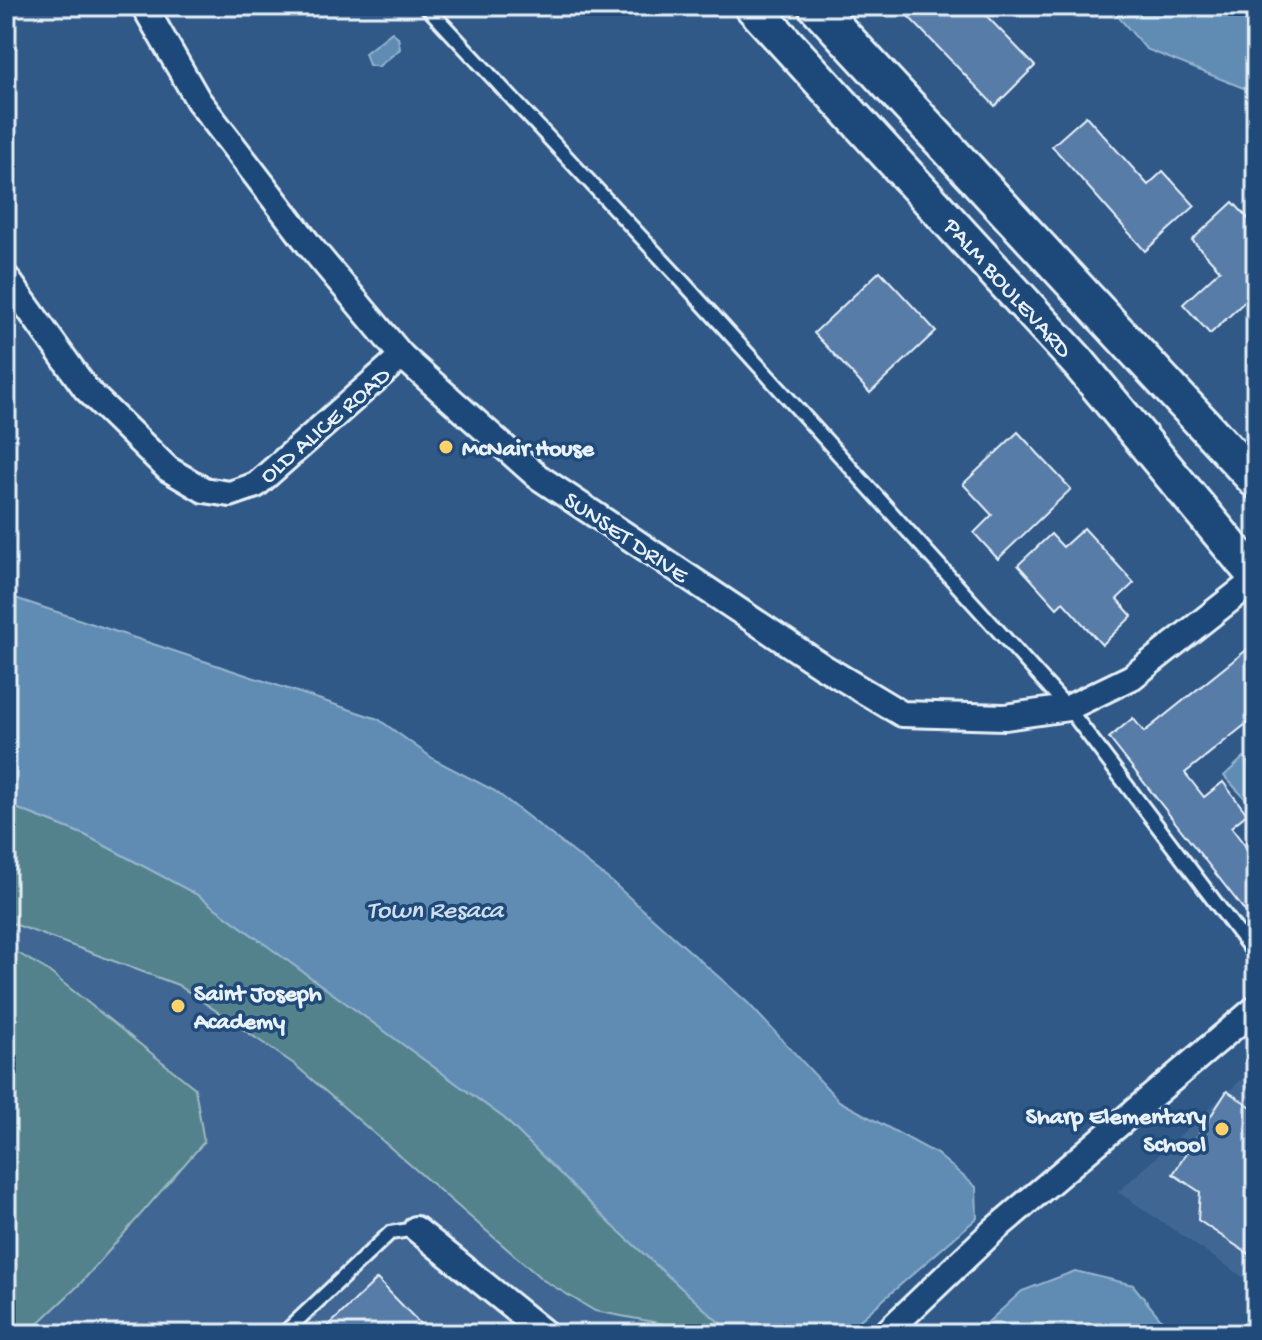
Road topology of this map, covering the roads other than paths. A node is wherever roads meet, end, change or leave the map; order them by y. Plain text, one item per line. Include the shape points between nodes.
1 (144, 6) edge
2 (426, 6) edge
3 (752, 6) edge
4 (816, 6) edge
5 (6, 277) edge
6 (402, 356) junction
7 (1256, 481) edge
8 (1256, 578) edge
9 (1068, 708) junction
10 (1256, 956) edge
11 (1256, 1008) edge
12 (416, 1229) joint
13 (283, 1334) edge
14 (546, 1334) edge
15 (885, 1334) edge

1 - 6 street, SUNSET DRIVE via 198,100
2 - 9 lane
3 - 8 main road, PALM BOULEVARD via 1078,362
4 - 7 main road, PALM BOULEVARD
5 - 6 street, OLD ALICE ROAD via 86,389 168,469 204,490 230,494 256,485
6 - 9 street, SUNSET DRIVE via 537,476 902,714 1005,717
8 - 9 street, SUNSET DRIVE via 1132,677
9 - 10 lane
11 - 15 street via 993,1231
12 - 13 lane via 390,1233
12 - 14 street

